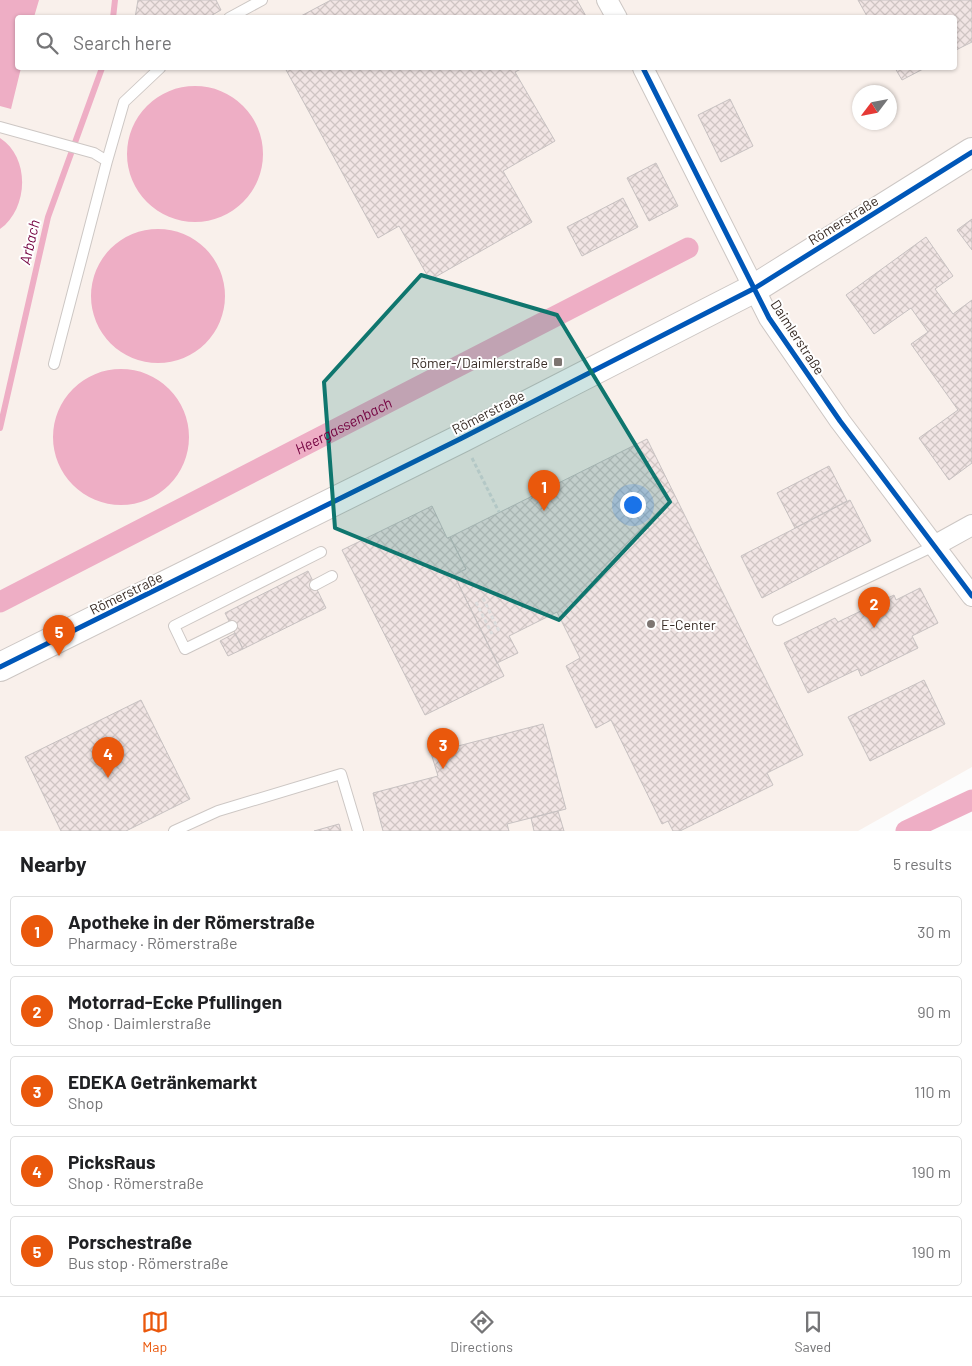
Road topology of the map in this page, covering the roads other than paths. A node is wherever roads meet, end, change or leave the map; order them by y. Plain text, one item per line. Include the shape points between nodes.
1 (262, 0) edge
2 (608, 0) edge
3 (234, 15) edge
4 (616, 15) edge
5 (158, 70) edge
6 (644, 70) edge
7 (0, 127) edge
8 (972, 152) edge
9 (107, 161) junction
10 (755, 288) junction
11 (54, 364) dead end
12 (972, 525) edge
13 (934, 546) junction
14 (321, 552) dead end
15 (332, 576) dead end
16 (314, 585) dead end
17 (972, 596) edge
18 (778, 620) dead end
19 (232, 626) dead end
20 (0, 667) edge
21 (174, 831) edge
22 (358, 831) edge

1 - 3 lane
2 - 4 street
5 - 9 lane via 124,102
6 - 10 street, Daimlerstraße
7 - 9 lane via 94,153
8 - 10 main road, Römerstraße
9 - 11 lane
10 - 13 street, Daimlerstraße via 769,318 840,421
10 - 20 main road, Römerstraße via 462,438
12 - 13 street
13 - 17 street, Daimlerstraße
13 - 18 lane
14 - 19 lane via 174,626 186,649
15 - 16 lane
21 - 22 lane via 218,811 341,774

